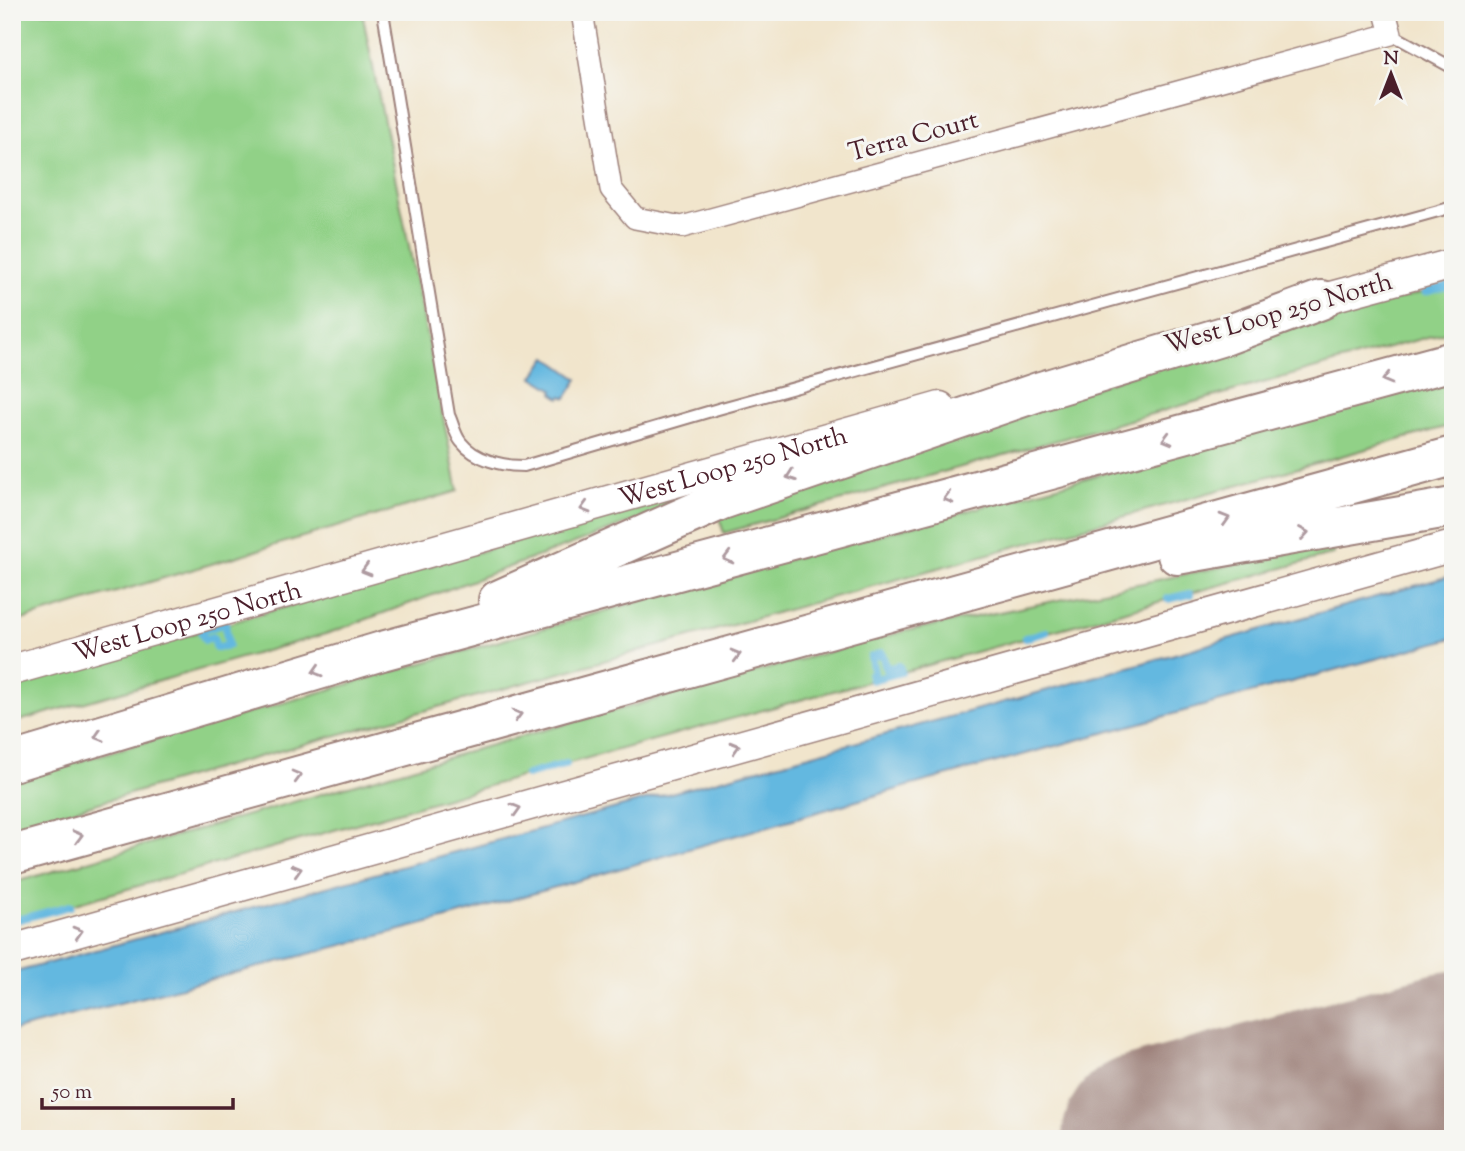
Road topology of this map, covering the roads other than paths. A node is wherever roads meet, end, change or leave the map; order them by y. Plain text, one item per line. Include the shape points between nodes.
1 (383, 12) edge
2 (582, 12) edge
3 (1385, 12) edge
4 (1391, 34) junction
5 (1453, 68) edge
6 (1453, 207) edge
7 (1453, 264) edge
8 (1321, 300) junction
9 (1453, 361) edge
10 (1453, 456) edge
11 (1453, 507) edge
12 (1453, 546) edge
13 (877, 616) junction
14 (382, 651) junction
15 (12, 670) edge
16 (12, 762) edge
17 (12, 855) edge
18 (12, 950) edge

1 - 6 lane via 449,415 461,442 485,460 508,466 524,466
2 - 4 street, Terra Court via 611,189 635,218 682,227
3 - 4 street
4 - 5 lane
7 - 8 main road, West Loop 250 North
8 -> 14 highway via 722,500
8 -> 15 main road, West Loop 250 North
9 -> 14 highway
13 -> 10 highway
13 -> 11 highway via 1123,565
18 -> 12 main road
17 -> 13 highway
14 -> 16 highway

